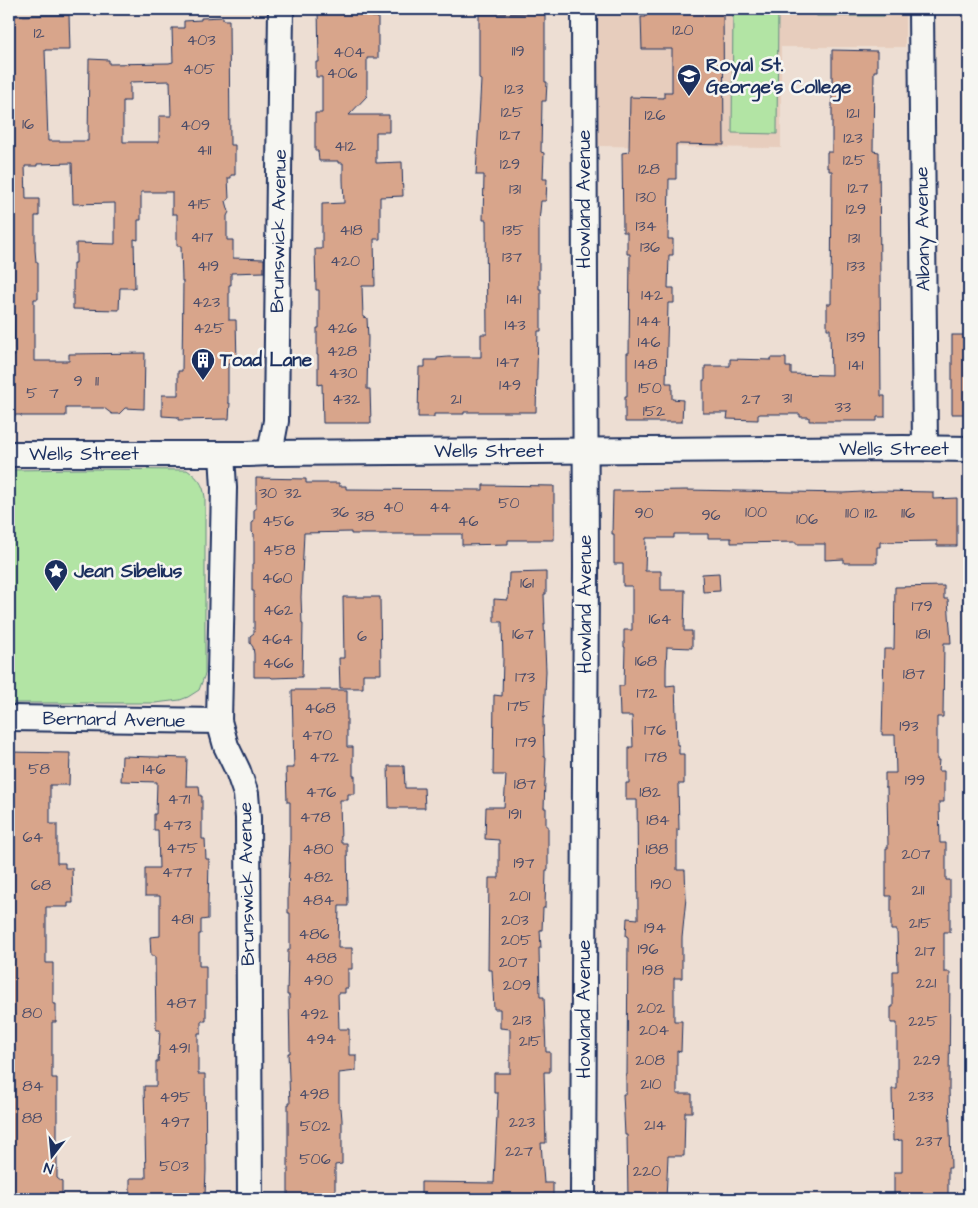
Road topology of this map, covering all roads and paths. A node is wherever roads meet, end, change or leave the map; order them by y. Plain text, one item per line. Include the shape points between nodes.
1 (281, 9) edge
2 (584, 9) edge
3 (921, 9) edge
4 (925, 448) junction
5 (969, 449) edge
6 (585, 451) junction
7 (270, 453) junction
8 (9, 454) edge
9 (222, 454) junction
10 (9, 718) edge
11 (219, 721) junction
12 (583, 1189) edge
13 (250, 1199) edge

1 - 7 street, Brunswick Avenue via 276,421
2 - 6 street, Howland Avenue
3 - 4 street, Albany Avenue
4 - 5 street, Wells Street
4 - 6 street, Wells Street
6 - 7 street, Wells Street
6 - 12 street, Howland Avenue
7 - 9 street, Wells Street
8 - 9 street, Wells Street
9 - 11 street, Brunswick Avenue
10 - 11 street, Bernard Avenue
11 - 13 street, Brunswick Avenue via 246,794 248,818

